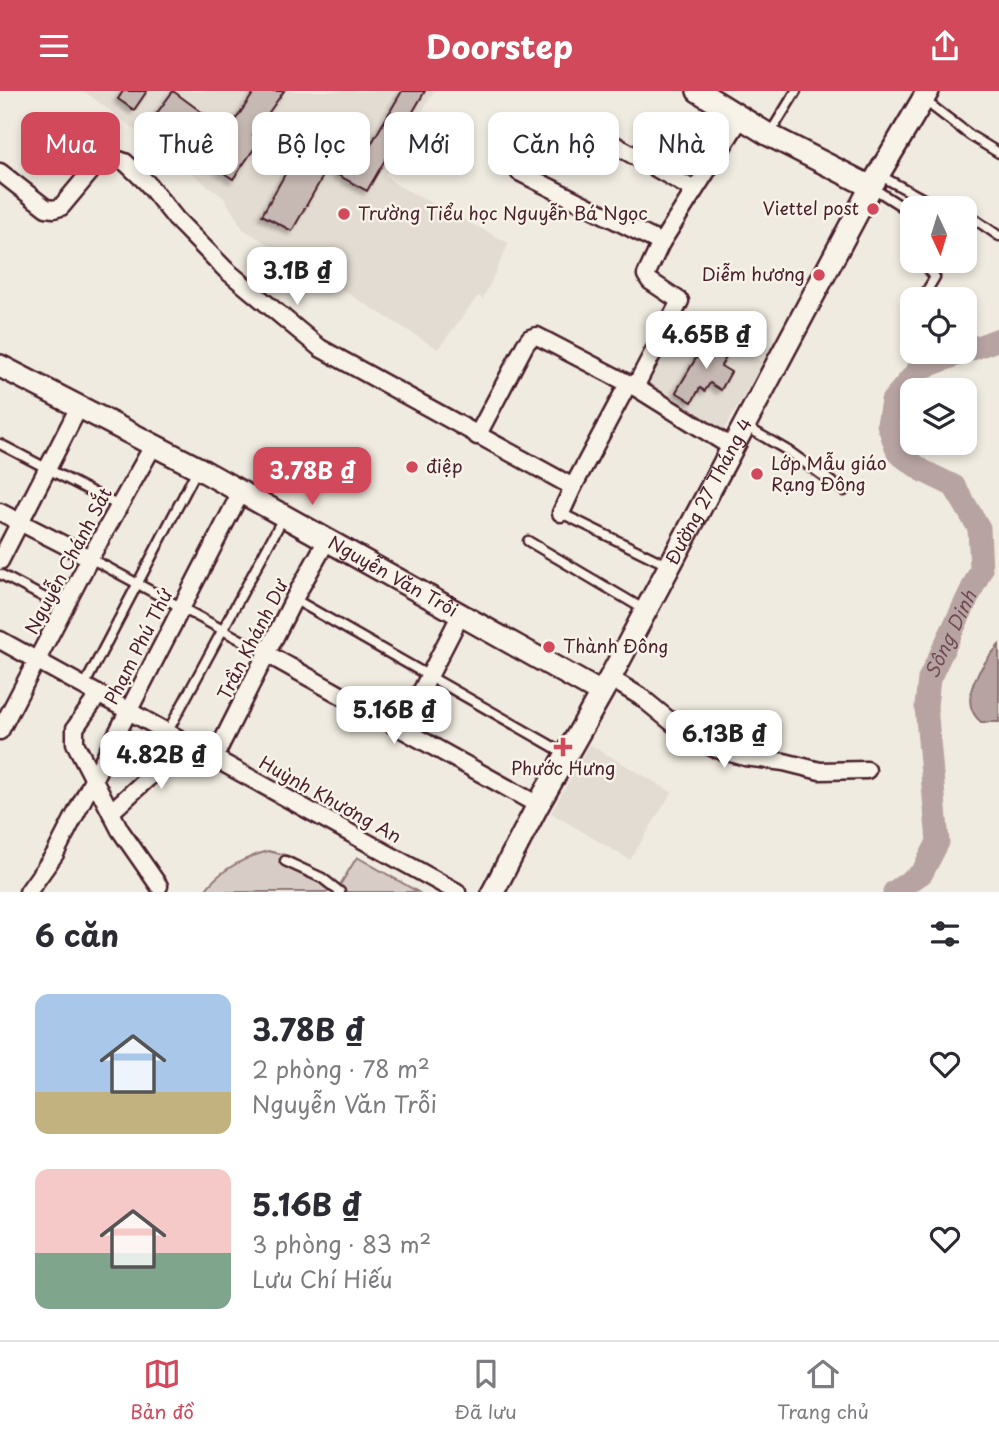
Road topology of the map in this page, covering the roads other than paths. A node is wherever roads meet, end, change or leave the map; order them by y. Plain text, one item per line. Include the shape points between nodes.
1 (796, 91) edge
2 (712, 95) edge
3 (925, 95) edge
4 (740, 119) junction
5 (769, 135) junction
6 (619, 147) edge
7 (999, 153) edge
8 (0, 172) edge
9 (525, 175) edge
10 (874, 180) junction
11 (694, 190) junction
12 (913, 196) edge
13 (900, 203) edge
14 (977, 221) edge
15 (999, 236) edge
16 (661, 243) junction
17 (0, 366) edge
18 (631, 385) junction
19 (79, 407) junction
20 (745, 425) junction
21 (477, 436) junction
22 (0, 444) edge
23 (153, 446) junction
24 (733, 448) junction
25 (198, 468) junction
26 (47, 469) junction
27 (573, 487) junction
28 (844, 491) dead end
29 (241, 492) junction
30 (119, 506) junction
31 (0, 512) edge
32 (561, 513) joint
33 (284, 516) junction
34 (20, 524) junction
35 (327, 540) junction
36 (528, 541) dead end
37 (90, 558) junction
38 (0, 561) edge
39 (669, 566) junction
40 (0, 574) edge
41 (138, 583) junction
42 (293, 599) junction
43 (182, 606) junction
44 (64, 608) junction
45 (645, 610) junction
46 (461, 614) junction
47 (223, 629) junction
48 (0, 640) edge
49 (267, 654) junction
50 (38, 661) junction
51 (428, 676) junction
52 (605, 685) junction
53 (84, 686) junction
54 (99, 694) junction
55 (128, 710) junction
56 (401, 729) junction
57 (0, 731) edge
58 (168, 731) junction
59 (187, 742) junction
60 (566, 754) junction
61 (214, 758) junction
62 (867, 771) dead end
63 (93, 778) junction
64 (538, 806) junction
65 (111, 812) junction
66 (285, 861) dead end
67 (159, 886) dead end
68 (28, 892) edge
69 (340, 892) edge
70 (457, 892) edge
71 (493, 892) edge

1 - 5 lane
2 - 4 street
3 - 7 lane via 983,145
3 - 10 street, Đường 27 Tháng 4
4 - 5 street
4 - 11 street
5 - 10 street
6 - 11 street
8 - 21 street via 46,208 54,209 61,207 97,165 107,159 125,162 226,270 288,324 339,359
9 - 16 street
10 - 12 lane
10 - 13 lane
10 - 20 street, Đường 27 Tháng 4
11 - 16 street
14 - 15 lane
16 - 18 street via 646,275 680,301
17 - 19 street, Nguyễn Văn Trỗi
18 - 21 street via 544,338 530,338
18 - 24 street
18 - 27 street
19 - 23 street, Nguyễn Văn Trỗi
19 - 26 street
20 - 24 street, Đường 27 Tháng 4
20 - 28 lane
21 - 27 street
22 - 26 lane
23 - 25 street, Nguyễn Văn Trỗi
23 - 30 street, Nguyễn Chánh Sắt
24 - 39 street, Đường 27 Tháng 4
25 - 29 street, Nguyễn Văn Trỗi
25 - 41 lane
26 - 30 lane
26 - 34 street
27 - 32 street
29 - 33 street, Nguyễn Văn Trỗi
29 - 43 street, Phạm Phú Thứ
30 - 37 street, Nguyễn Chánh Sắt
31 - 34 street
32 - 39 lane
33 - 35 street, Nguyễn Văn Trỗi
33 - 47 lane
34 - 37 street
34 - 38 street
35 - 42 street, Trần Khánh Dư
35 - 46 street, Nguyễn Văn Trỗi
36 - 45 lane
37 - 41 lane
37 - 44 street, Nguyễn Chánh Sắt
39 - 45 street, Đường 27 Tháng 4
40 - 44 lane
41 - 43 lane
41 - 53 lane
42 - 49 street, Trần Khánh Dư
42 - 51 lane
43 - 47 lane
43 - 55 street, Phạm Phú Thứ
44 - 50 street, Nguyễn Chánh Sắt
45 - 52 street, Đường 27 Tháng 4
46 - 51 street
46 - 52 street, Nguyễn Văn Trỗi
47 - 49 lane
47 - 58 lane
48 - 50 street, Huỳnh Khương An
49 - 56 street
49 - 61 street, Trần Khánh Dư
50 - 53 street, Huỳnh Khương An
50 - 57 street, Nguyễn Chánh Sắt
51 - 56 street
51 - 60 lane
52 - 60 street, Đường 27 Tháng 4
52 - 62 street via 641,697 686,734 716,749 820,771
53 - 54 street, Huỳnh Khương An
54 - 55 street, Huỳnh Khương An
54 - 63 street via 74,736
55 - 58 street, Huỳnh Khương An
55 - 63 street, Phạm Phú Thứ
56 - 64 street
58 - 59 street, Huỳnh Khương An
59 - 61 street, Huỳnh Khương An
59 - 65 street
60 - 64 street, Đường 27 Tháng 4
61 - 70 street, Huỳnh Khương An
63 - 65 street
63 - 68 street, Phạm Phú Thứ via 55,854
64 - 71 street, Đường 27 Tháng 4
65 - 67 street
66 - 69 lane

